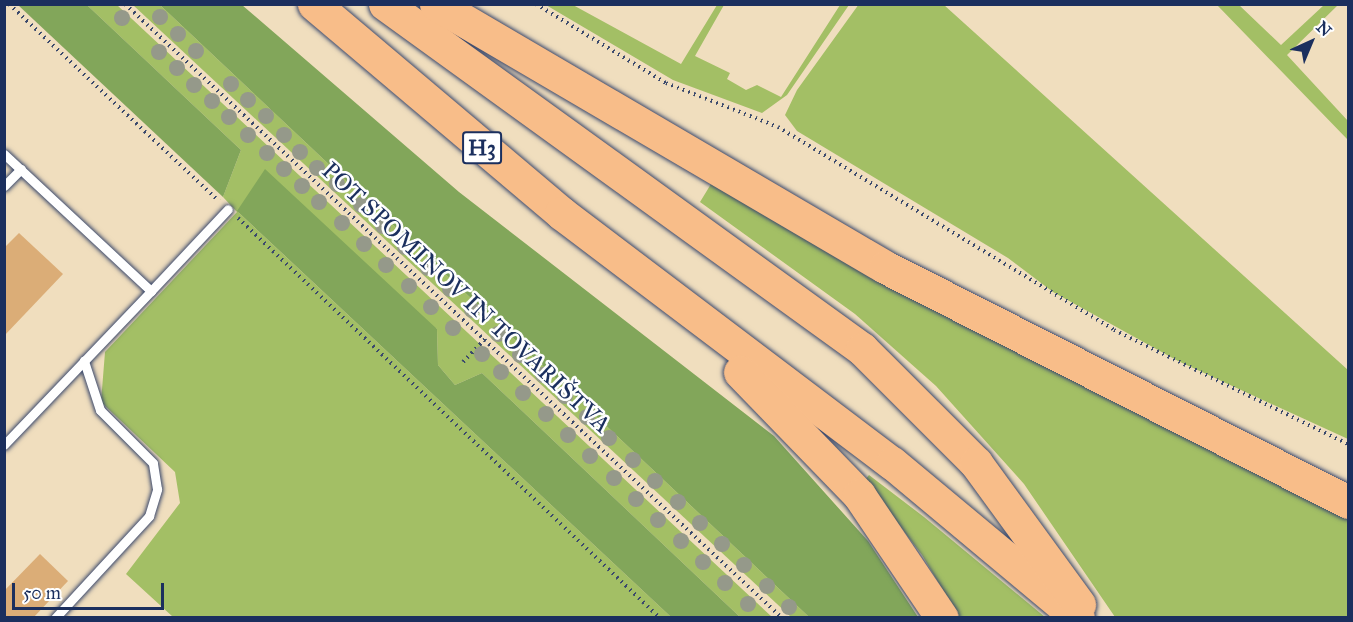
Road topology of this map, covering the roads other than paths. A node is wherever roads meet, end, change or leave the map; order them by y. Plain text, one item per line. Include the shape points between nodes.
1 (314, 4) edge
2 (385, 4) edge
3 (436, 4) edge
4 (4, 154) edge
5 (21, 169) junction
6 (4, 186) edge
7 (228, 209) road end
8 (655, 285) junction
9 (151, 291) junction
10 (84, 361) junction
11 (4, 445) edge
12 (1348, 502) edge
13 (55, 618) edge
14 (942, 618) edge
15 (1078, 618) edge
16 (1087, 618) edge

1 - 8 highway, H3 via 387,70
2 - 16 highway via 820,314 902,384 1018,514
3 - 12 highway via 885,267
4 - 5 lane
5 - 6 lane
5 - 9 lane
7 - 9 lane
8 - 14 highway via 825,456 890,536
8 - 15 highway via 892,463
9 - 10 lane
10 - 11 lane
10 - 13 lane via 100,410 153,463 157,489 149,516

